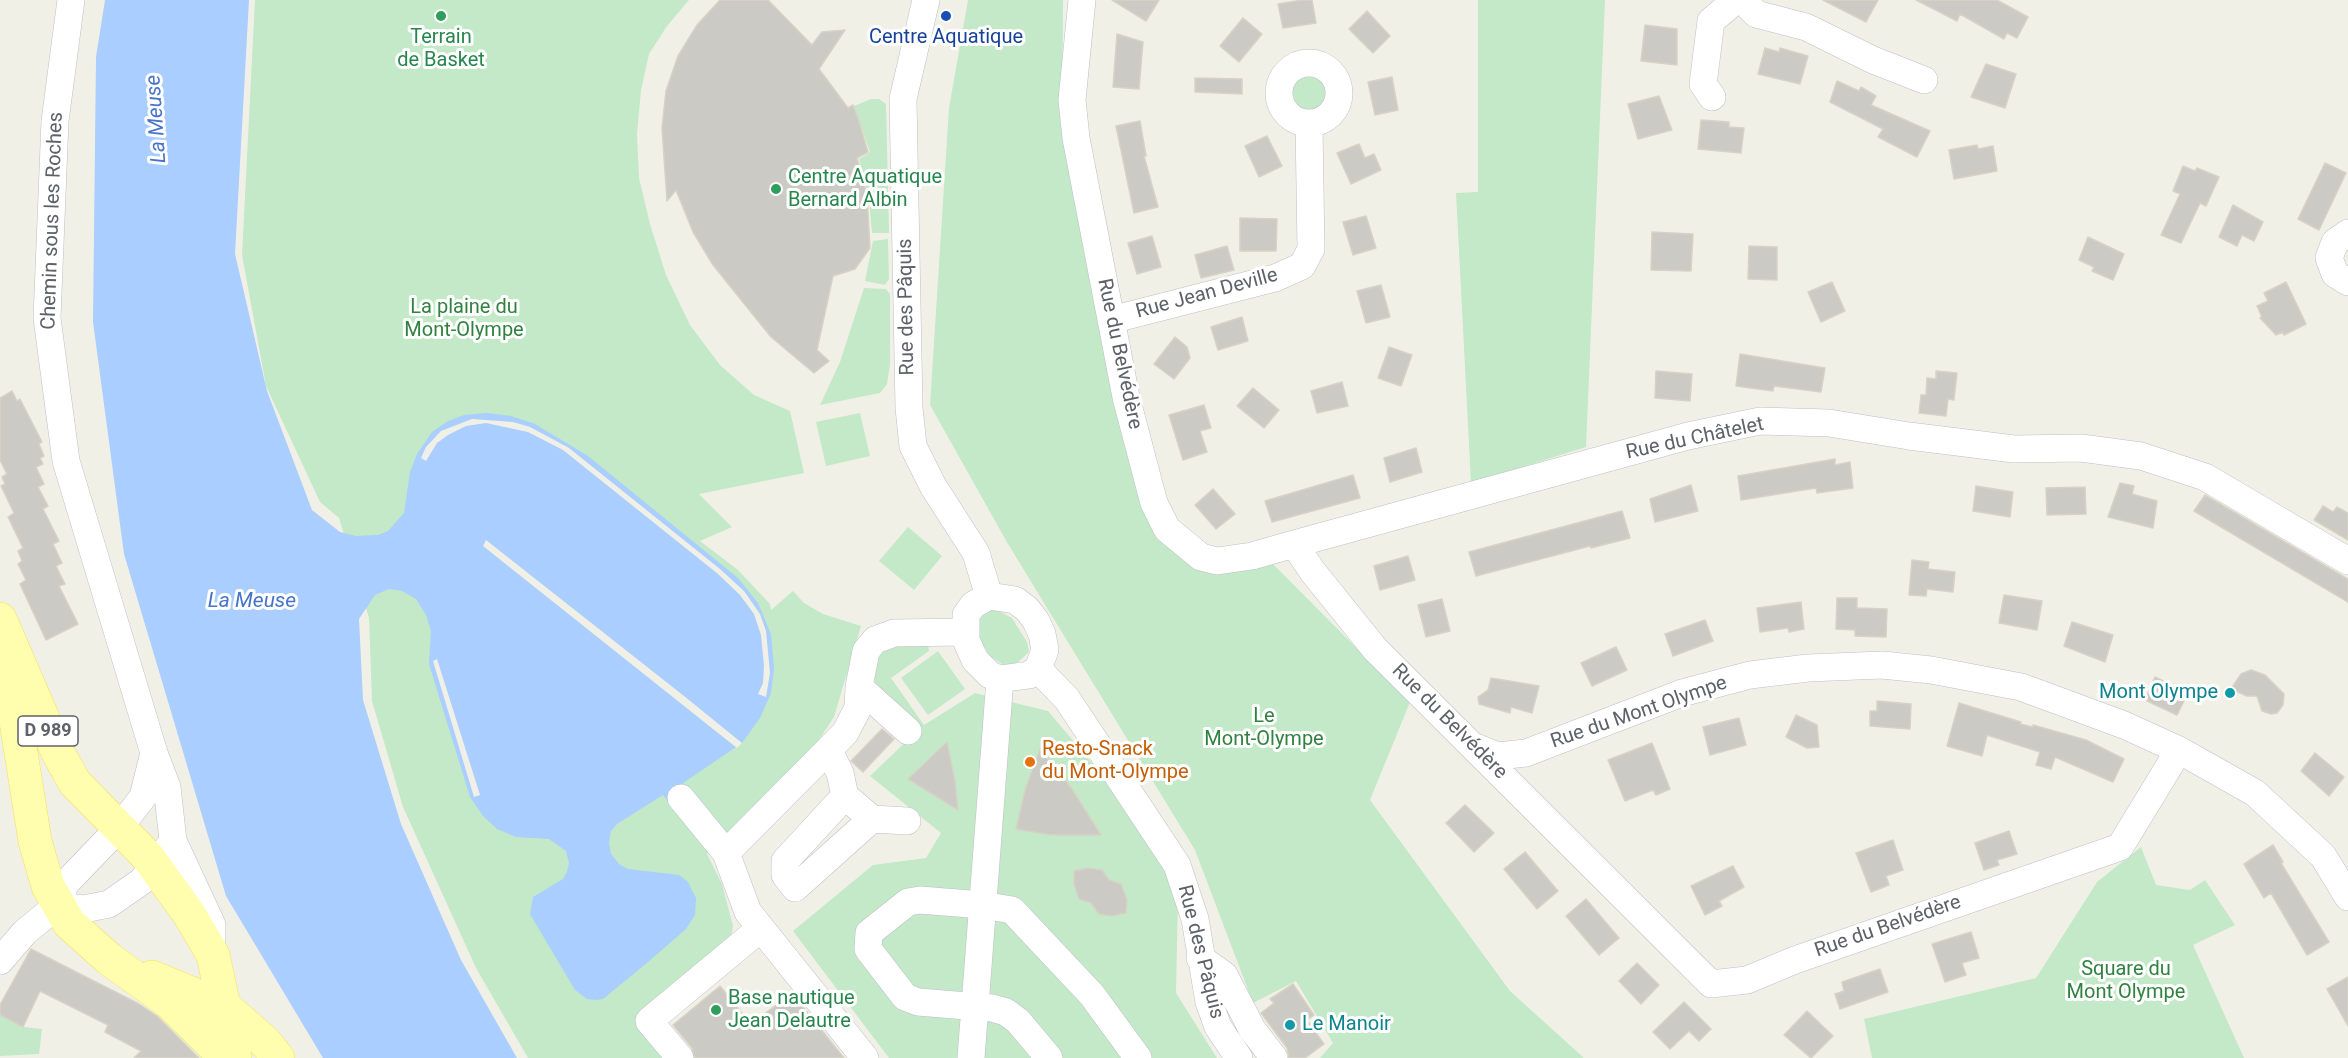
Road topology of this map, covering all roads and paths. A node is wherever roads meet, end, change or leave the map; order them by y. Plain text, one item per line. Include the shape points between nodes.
1 (71, 0) edge
2 (926, 0) edge
3 (1082, 0) edge
4 (1736, 0) edge
5 (1743, 0) edge
6 (1924, 80) dead end
7 (1712, 97) dead end
8 (1310, 124) dead end
9 (2348, 233) edge
10 (2348, 282) edge
11 (1111, 320) junction
12 (1294, 544) junction
13 (2348, 561) edge
14 (988, 596) junction
15 (0, 619) edge
16 (966, 632) junction
17 (0, 669) edge
18 (1038, 669) junction
19 (1000, 679) junction
20 (859, 687) junction
21 (908, 731) dead end
22 (1472, 746) junction
23 (2179, 750) junction
24 (829, 751) junction
25 (154, 753) junction
26 (845, 796) junction
27 (681, 798) dead end
28 (872, 819) junction
29 (907, 820) dead end
30 (118, 828) junction
31 (173, 841) junction
32 (726, 853) junction
33 (154, 867) junction
34 (2348, 897) edge
35 (58, 905) junction
36 (982, 905) junction
37 (761, 928) junction
38 (213, 955) junction
39 (1200, 958) junction
40 (109, 959) junction
41 (0, 961) edge
42 (975, 1006) junction
43 (225, 1007) junction
44 (227, 1055) edge
45 (278, 1058) edge
46 (295, 1058) edge
47 (680, 1058) edge
48 (866, 1058) edge
49 (971, 1058) edge
50 (1049, 1058) edge
51 (1138, 1058) edge
52 (1239, 1058) edge
53 (1274, 1058) edge

1 - 25 street, Chemin sous les Roches via 54,121 47,318 66,461
2 - 14 street, Rue des Pâquis via 903,99 909,408 913,446 933,486 976,553
3 - 11 street, Rue du Belvédère via 1072,100
4 - 7 street via 1711,21 1703,84
5 - 6 street via 1756,14 1806,27
8 - 11 street, Rue Jean Deville via 1311,249 1302,266 1275,279
9 - 10 street via 2335,242 2329,258 2335,274
11 - 12 street, Rue du Belvédère via 1126,397 1154,502 1167,529 1201,557 1218,561
12 - 13 street, Rue du Châtelet via 1688,436 1760,421 1829,423 2014,448 2081,448 2141,456 2205,477
12 - 22 street, Rue du Belvédère via 1375,649
14 - 16 street via 972,605 966,615
14 - 18 street via 1015,600 1036,621 1045,650
15 - 30 main road, D 989 via 58,753 75,783
16 - 19 street via 975,660
16 - 20 street via 894,633 875,640 866,651
17 - 35 main road, D 989 via 15,716 35,841
18 - 19 street via 1020,678
18 - 39 street, Rue des Pâquis via 1067,699 1176,865 1196,919
19 - 36 street
20 - 21 street
20 - 24 street via 858,708 845,733
22 - 23 street, Rue du Mont Olympe via 1498,756 1526,753 1682,693 1750,675 1882,665 2021,687
22 - 23 street, Rue du Belvédère via 1711,984 1747,980 2120,847
23 - 34 street, Rue du Mont Olympe via 2254,793 2324,856
24 - 26 street
24 - 32 street
25 - 30 street via 143,797
25 - 31 street, Chemin sous les Roches via 167,787
26 - 28 street
26 - 28 street via 784,861 785,875 795,888
27 - 32 street
28 - 29 street
30 - 33 main road, D 989
30 - 35 street via 65,884
31 - 33 street
31 - 38 street, Chemin sous les Roches via 212,925
32 - 37 street via 748,912
33 - 35 street via 142,881 109,904 84,909
33 - 38 main road, D 989
35 - 40 main road, D 989 via 69,923
35 - 41 street via 25,932
36 - 42 street
36 - 42 street via 908,902 873,928 866,940 868,949 905,997 918,1002
36 - 51 street via 1012,910 1092,995
37 - 47 street via 650,1021
37 - 48 street
38 - 43 main road
38 - 46 main road, D 989
39 - 52 street, Rue des Pâquis via 1218,1027
39 - 53 street via 1224,975 1252,1029
40 - 43 main road, D 989
40 - 44 main road via 169,1002
42 - 49 street
42 - 50 street via 1006,1012
43 - 44 main road
43 - 45 main road, D 989

